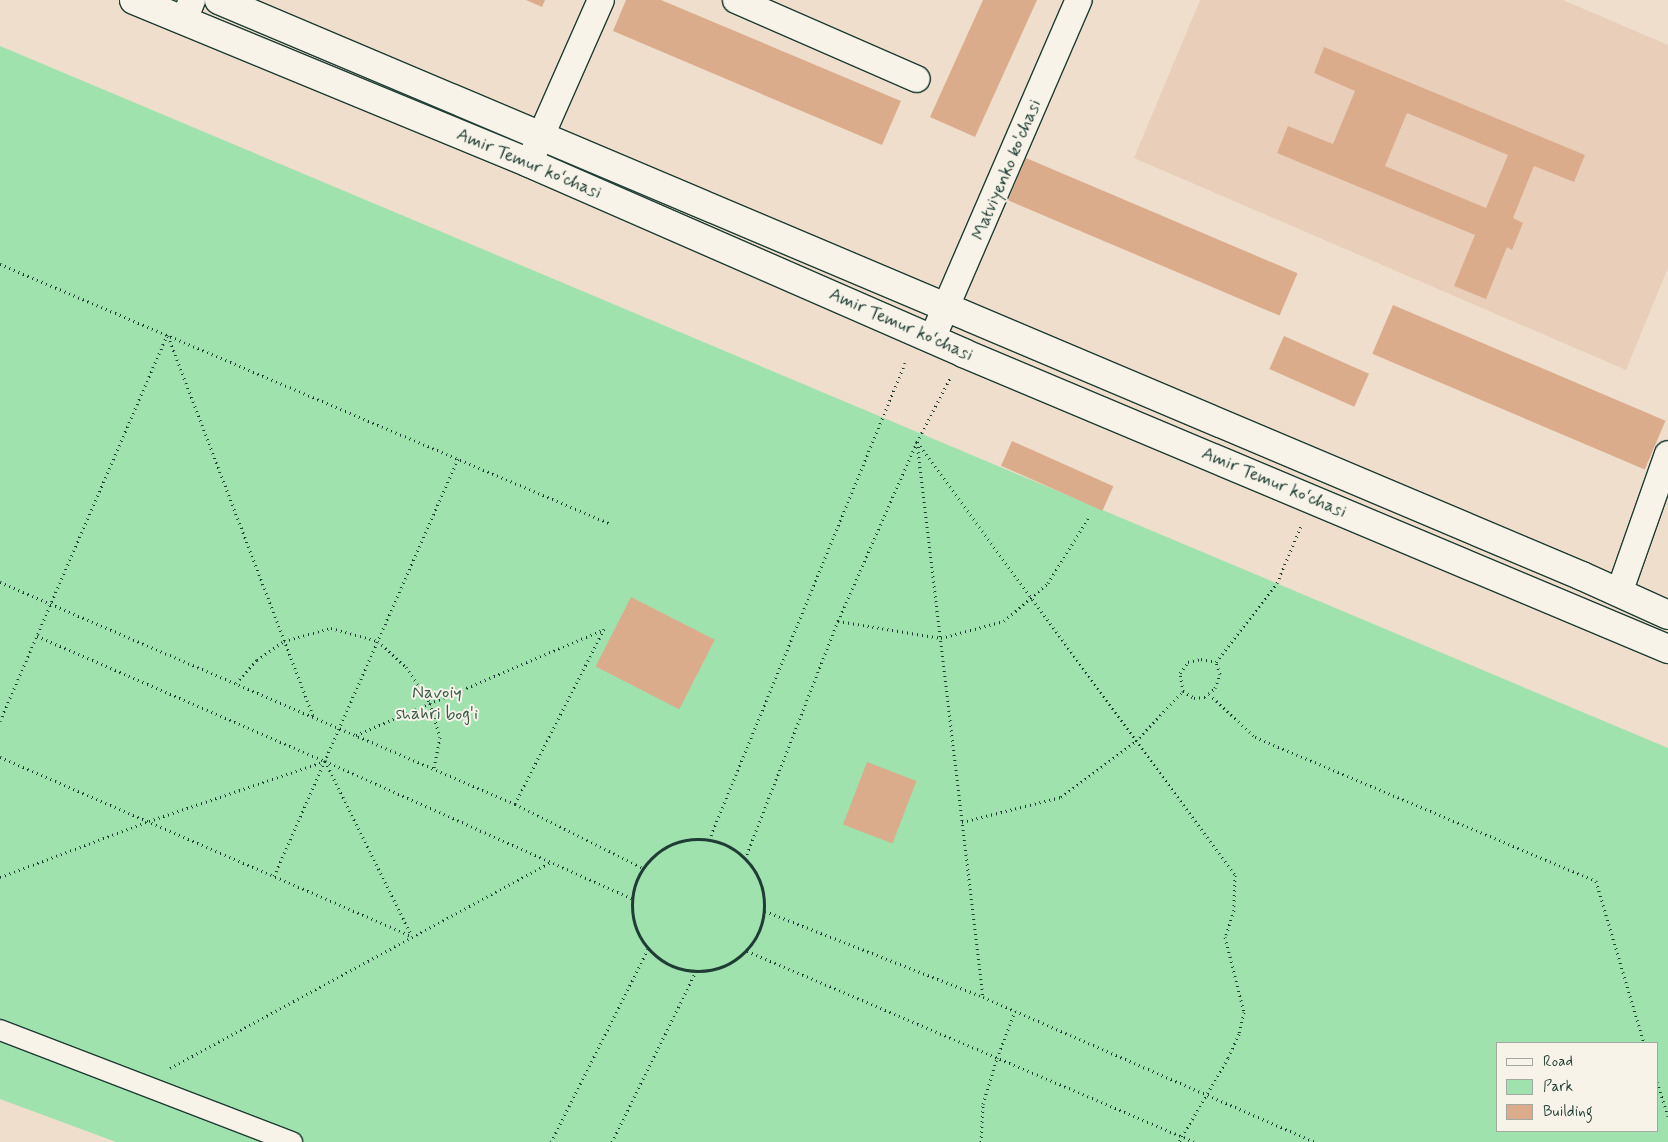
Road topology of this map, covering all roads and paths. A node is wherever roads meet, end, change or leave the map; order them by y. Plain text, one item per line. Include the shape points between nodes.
1 (134, 0) edge
2 (219, 0) edge
3 (601, 0) edge
4 (736, 0) edge
5 (1079, 0) edge
6 (188, 10) edge
7 (917, 79) dead end
8 (542, 135) junction
9 (529, 164) junction
10 (0, 264) edge
11 (947, 308) junction
12 (168, 335) junction
13 (932, 339) junction
14 (963, 353) junction
15 (904, 363) dead end
16 (917, 442) junction
17 (1668, 454) edge
18 (458, 459) junction
19 (1312, 500) junction
20 (1089, 517) dead end
21 (611, 524) dead end
22 (0, 582) edge
23 (1619, 593) junction
24 (1031, 597) junction
25 (52, 603) junction
26 (1668, 614) edge
27 (838, 621) junction
28 (37, 636) junction
29 (940, 638) junction
30 (378, 641) junction
31 (284, 642) junction
32 (1668, 648) edge
33 (1216, 662) junction
34 (236, 683) junction
35 (1184, 691) junction
36 (1209, 694) junction
37 (430, 703) junction
38 (313, 716) junction
39 (0, 720) edge
40 (339, 728) junction
41 (356, 735) junction
42 (1136, 741) junction
43 (0, 757) edge
44 (325, 761) junction
45 (434, 769) junction
46 (515, 804) junction
47 (149, 821) junction
48 (962, 822) junction
49 (709, 840) junction
50 (745, 859) junction
51 (552, 862) junction
52 (643, 868) junction
53 (274, 876) junction
54 (0, 877) edge
55 (633, 899) junction
56 (765, 911) junction
57 (412, 936) junction
58 (648, 949) junction
59 (747, 951) junction
60 (696, 970) junction
61 (983, 998) junction
62 (1015, 1011) junction
63 (0, 1030) edge
64 (1644, 1042) edge
65 (997, 1058) junction
66 (141, 1084) junction
67 (1658, 1085) edge
68 (1206, 1094) junction
69 (1668, 1116) edge
70 (1183, 1137) junction
71 (292, 1142) edge
72 (551, 1142) edge
73 (612, 1142) edge
74 (981, 1142) edge
75 (1179, 1142) edge
76 (1194, 1142) edge
77 (1315, 1142) edge

1 - 6 main road, Amir Temur ko‘chasi
2 - 8 main road, Amir Temur ko‘chasi
3 - 8 street
4 - 7 street
5 - 11 street, Matviyenko ko'chasi
6 - 9 main road, Amir Temur ko‘chasi
8 - 9 street
8 - 11 main road, Amir Temur ko‘chasi
9 - 13 main road, Amir Temur ko‘chasi
10 - 12 path
11 - 13 street, Matviyenko ko'chasi
11 - 23 main road, Amir Temur ko‘chasi
12 - 18 path
12 - 25 path
12 - 31 path
13 - 14 main road, Amir Temur ko‘chasi
14 - 16 path
14 - 19 main road, Amir Temur ko‘chasi
15 - 49 path
16 - 24 path
16 - 27 path
16 - 29 path
17 - 23 street
18 - 21 path
18 - 30 path
19 - 32 main road, Amir Temur ko‘chasi
19 - 33 path via 1277,583
20 - 24 path via 1048,583
22 - 25 path
23 - 26 main road, Amir Temur ko‘chasi
24 - 29 path via 1004,621
24 - 42 path
25 - 28 path
25 - 34 path
27 - 29 path
27 - 50 path
28 - 39 path
28 - 44 path
29 - 48 path
30 - 31 path via 331,628
30 - 37 path via 406,667
30 - 40 path
31 - 34 path via 257,660
31 - 38 path
33 - 35 path via 1201,659 1188,662 1180,673
33 - 36 path via 1220,674 1216,688
34 - 38 path
35 - 36 path via 1194,698
35 - 42 path
36 - 64 path via 1255,737 1596,881
37 - 41 path
37 - 45 path via 440,738
37 - 46 path via 604,629
38 - 40 path
40 - 41 path
40 - 44 path
41 - 45 path
42 - 48 path via 1061,797
42 - 68 path via 1235,875 1234,910 1225,937 1244,1012 1240,1034
43 - 47 path
44 - 47 path
44 - 51 path
44 - 53 path
44 - 57 path
45 - 46 path
46 - 52 path
47 - 53 path
47 - 54 path
48 - 61 path
49 - 50 path via 739,852
49 - 52 path via 698,838 677,842 658,852
50 - 56 path via 754,868 763,889
51 - 55 path
51 - 57 path
52 - 55 path
53 - 57 path
55 - 58 path via 637,931
56 - 59 path via 759,932
56 - 61 path
57 - 66 path
58 - 60 path via 665,963
58 - 72 path
59 - 60 path via 729,964 708,971
59 - 65 path
60 - 73 path
61 - 62 path
62 - 65 path
62 - 68 path
63 - 66 street
65 - 70 path
65 - 74 path via 983,1104
66 - 71 street
67 - 69 path
68 - 70 path
68 - 77 path
70 - 75 path
70 - 76 path

